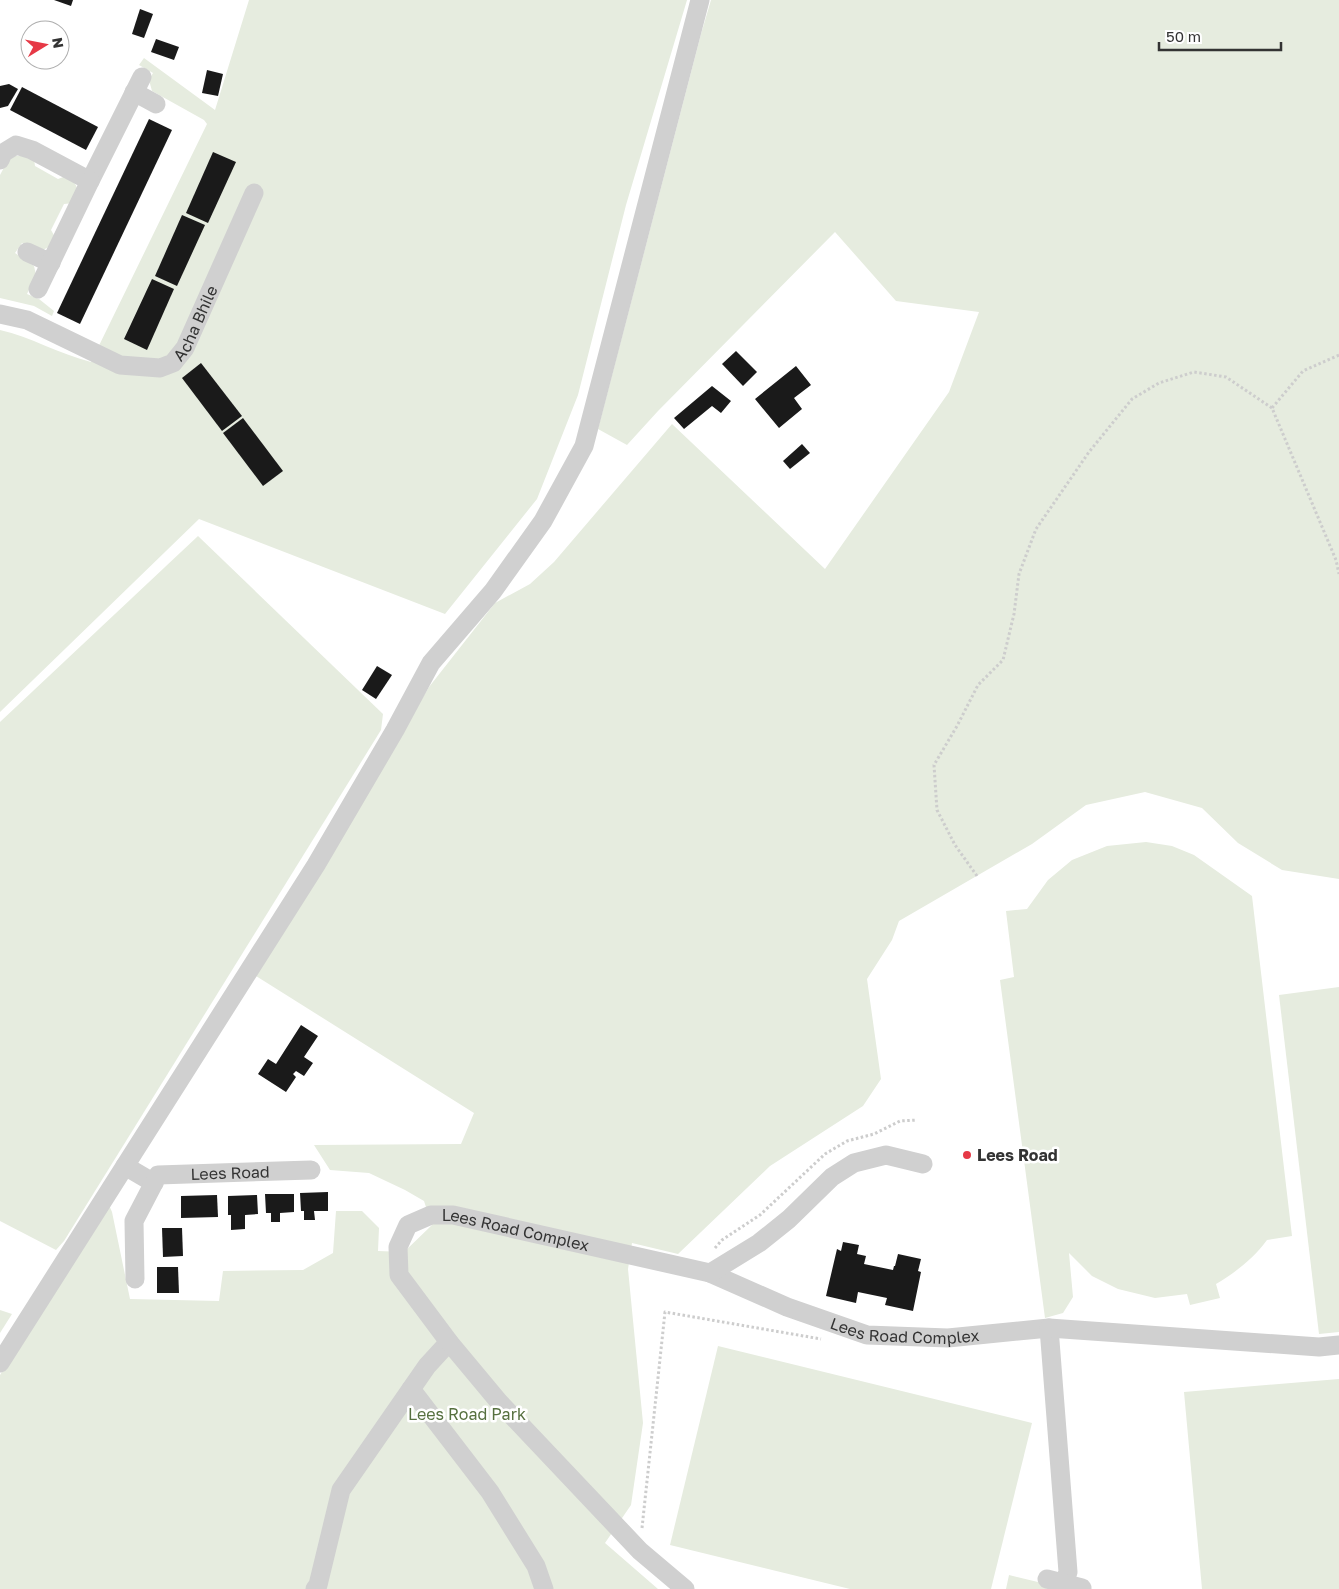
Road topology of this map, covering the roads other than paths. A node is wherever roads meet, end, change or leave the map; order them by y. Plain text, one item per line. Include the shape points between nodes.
1 (700, 0) edge
2 (156, 104) dead end
3 (0, 160) edge
4 (90, 181) junction
5 (254, 194) dead end
6 (27, 252) dead end
7 (51, 263) junction
8 (38, 289) dead end
9 (0, 314) edge
10 (923, 1164) dead end
11 (125, 1166) junction
12 (311, 1170) dead end
13 (154, 1183) junction
14 (710, 1273) junction
15 (135, 1279) dead end
16 (1049, 1328) junction
17 (449, 1342) junction
18 (1339, 1346) edge
19 (0, 1363) edge
20 (411, 1390) junction
21 (1064, 1583) dead end
22 (315, 1589) edge
23 (544, 1589) edge
24 (685, 1589) edge

1 - 11 street via 584,446 543,521 493,591 432,663 316,864
2 - 4 street via 138,85
3 - 4 street via 3,153 16,145 32,150
4 - 7 street
5 - 9 street, Acha Bhile via 185,348 173,363 160,368 120,365 27,320
6 - 7 street
7 - 8 street
10 - 14 street via 886,1155 854,1163 832,1177 759,1243
11 - 13 street
11 - 19 street
12 - 13 street, Lees Road via 158,1175
13 - 15 street via 134,1221
14 - 16 street, Lees Road Complex via 787,1307 867,1335 948,1338
14 - 17 street, Lees Road Complex via 453,1215 430,1215 408,1225 398,1247 399,1275
16 - 18 street, Lees Road Complex
16 - 21 street via 1068,1572
17 - 20 street
17 - 24 street, Lees Road Complex via 499,1402 640,1552
20 - 22 street via 341,1490
20 - 23 street via 490,1492 536,1566

